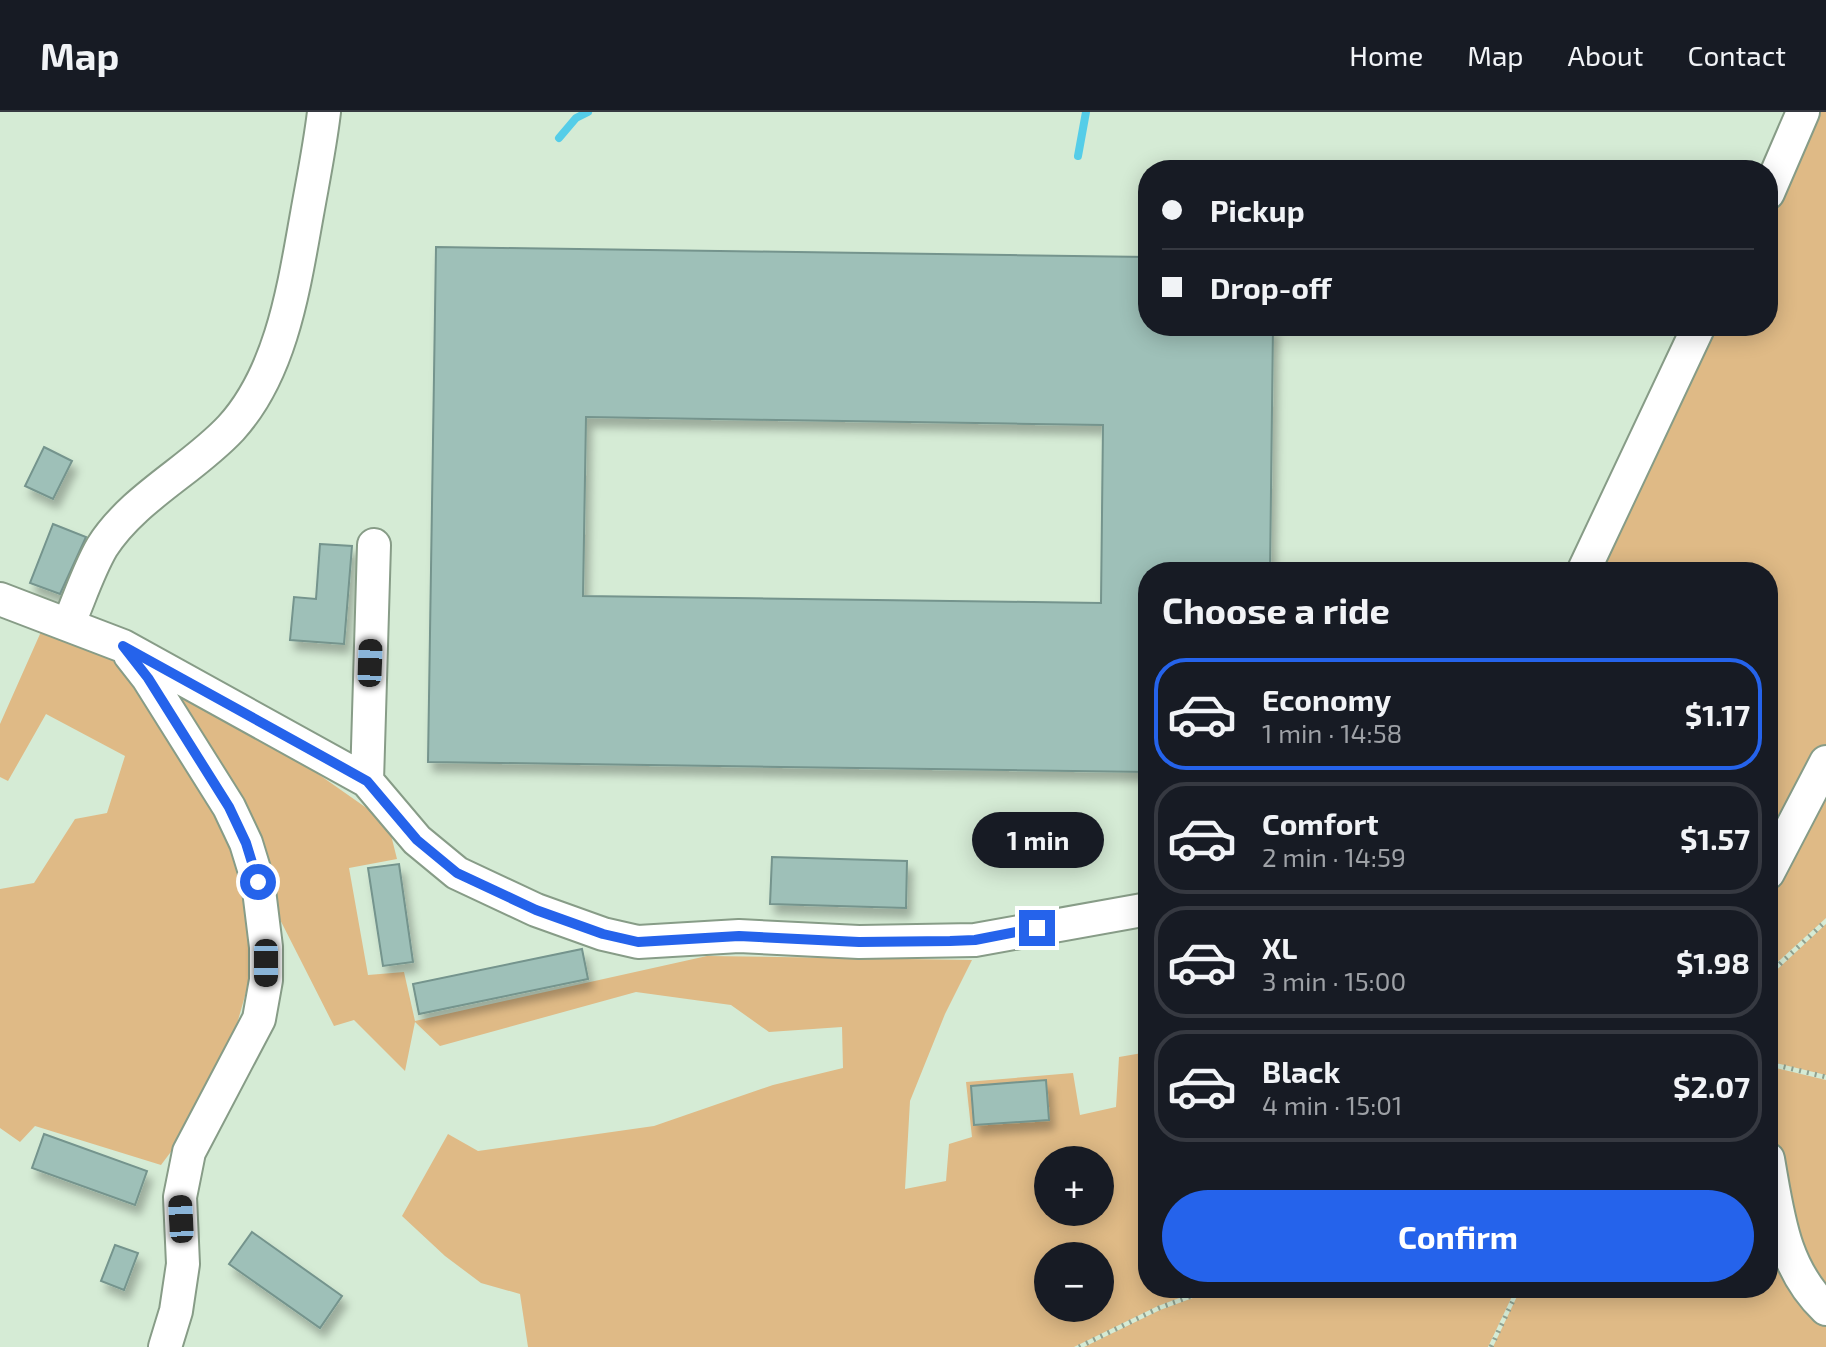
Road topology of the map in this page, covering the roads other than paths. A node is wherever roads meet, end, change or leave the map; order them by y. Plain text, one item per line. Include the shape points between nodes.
1 (324, 112) edge
2 (1803, 112) edge
3 (1778, 170) edge
4 (1694, 336) edge
5 (374, 545) dead end
6 (1588, 562) edge
7 (0, 599) edge
8 (68, 625) junction
9 (123, 646) junction
10 (1826, 762) edge
11 (367, 781) junction
12 (1778, 854) edge
13 (1138, 911) edge
14 (1778, 1208) edge
15 (1826, 1309) edge
16 (165, 1347) edge

1 - 8 street via 296,274 268,368 231,428 148,498 102,547
2 - 3 street
4 - 6 street
5 - 11 street
7 - 8 street
8 - 9 street
9 - 11 street
9 - 16 street via 229,807 258,882 266,947 259,1019 189,1152 180,1197 183,1264
10 - 12 street
11 - 13 street via 417,840 457,873 536,910 638,942 739,936 975,940
14 - 15 street via 1787,1252

